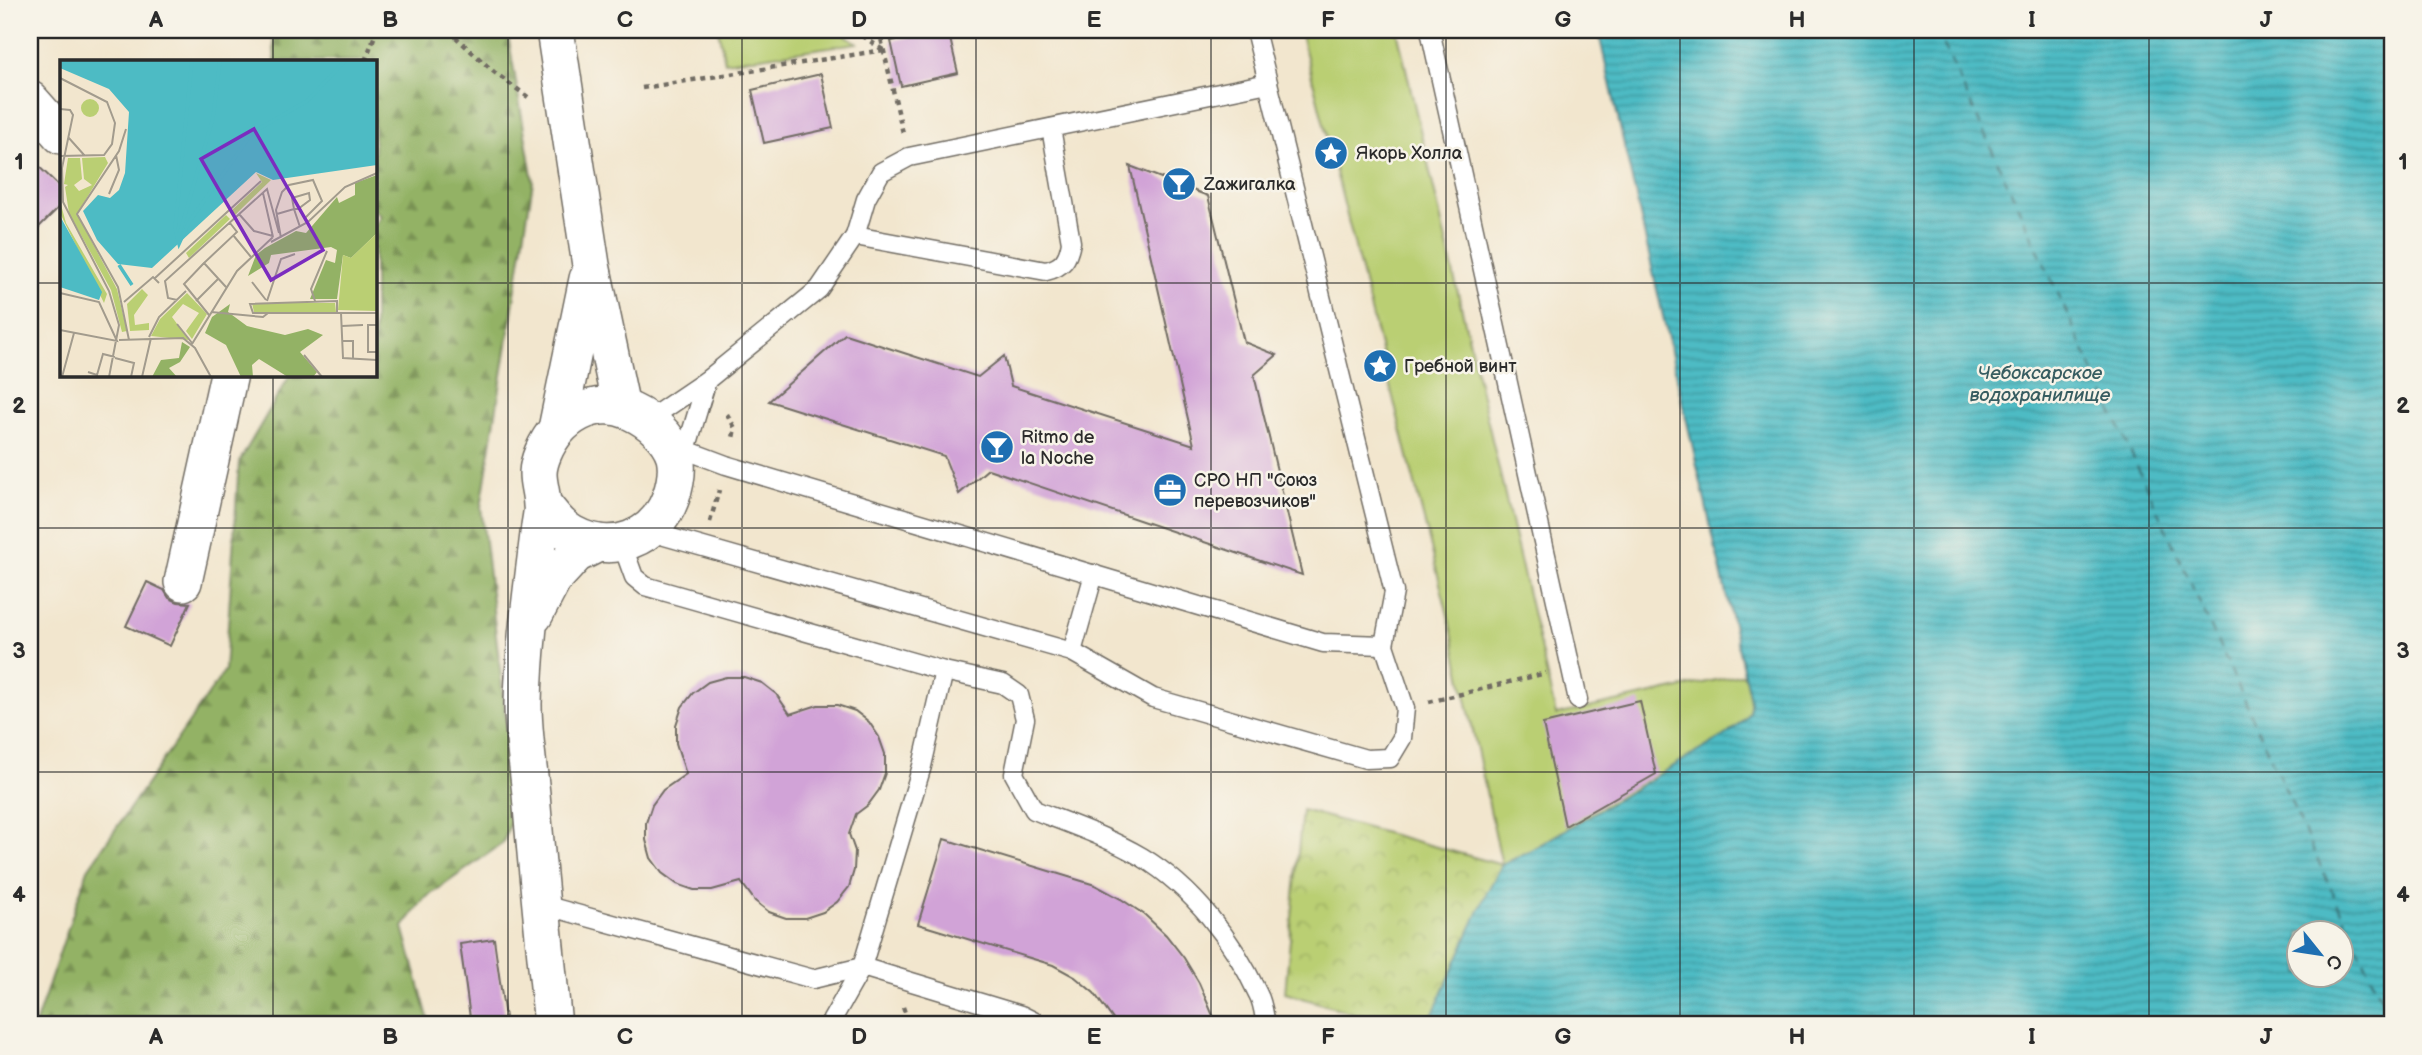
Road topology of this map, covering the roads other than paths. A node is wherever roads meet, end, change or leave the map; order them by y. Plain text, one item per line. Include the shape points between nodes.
1 (555, 30) edge
2 (1255, 30) edge
3 (1430, 30) edge
4 (1269, 83) junction
5 (30, 100) edge
6 (1051, 128) junction
7 (60, 134) edge
8 (855, 236) junction
9 (591, 265) junction
10 (229, 376) edge
11 (707, 380) junction
12 (557, 429) junction
13 (658, 439) junction
14 (542, 505) junction
15 (623, 539) junction
16 (1094, 574) junction
17 (183, 582) dead end
18 (529, 625) junction
19 (1384, 645) junction
20 (1072, 652) junction
21 (944, 671) junction
22 (1578, 700) dead end
23 (540, 904) junction
24 (862, 967) junction
25 (553, 1025) edge
26 (829, 1025) edge
27 (1041, 1025) edge
28 (1266, 1025) edge

1 - 9 street
2 - 4 lane
3 - 22 lane
4 - 6 lane
4 - 19 lane via 1394,592
5 - 7 street
6 - 8 lane via 909,157 881,172 866,199
6 - 8 lane via 1071,242 1059,268 1046,271
8 - 11 lane via 819,289
9 - 12 street
9 - 13 street
10 - 17 street
11 - 13 lane
11 - 13 lane
12 - 13 street via 573,414 593,406
12 - 14 street via 543,454 537,480
13 - 15 street via 666,512
13 - 16 lane via 726,465
14 - 15 street via 557,524 574,535
14 - 18 street
15 - 18 street via 576,554 554,579
15 - 20 lane
15 - 21 lane via 634,577 645,586
16 - 19 lane via 1323,643
16 - 20 lane
18 - 23 street via 523,705
19 - 20 lane via 1405,708 1402,738 1390,758 1366,759 1153,698
21 - 24 lane via 922,766
21 - 28 lane via 1003,684 1019,695 1025,719 1014,774 1034,810 1142,857 1190,894 1223,933 1259,996
23 - 24 lane via 813,979
23 - 25 street
24 - 26 lane
24 - 27 lane

